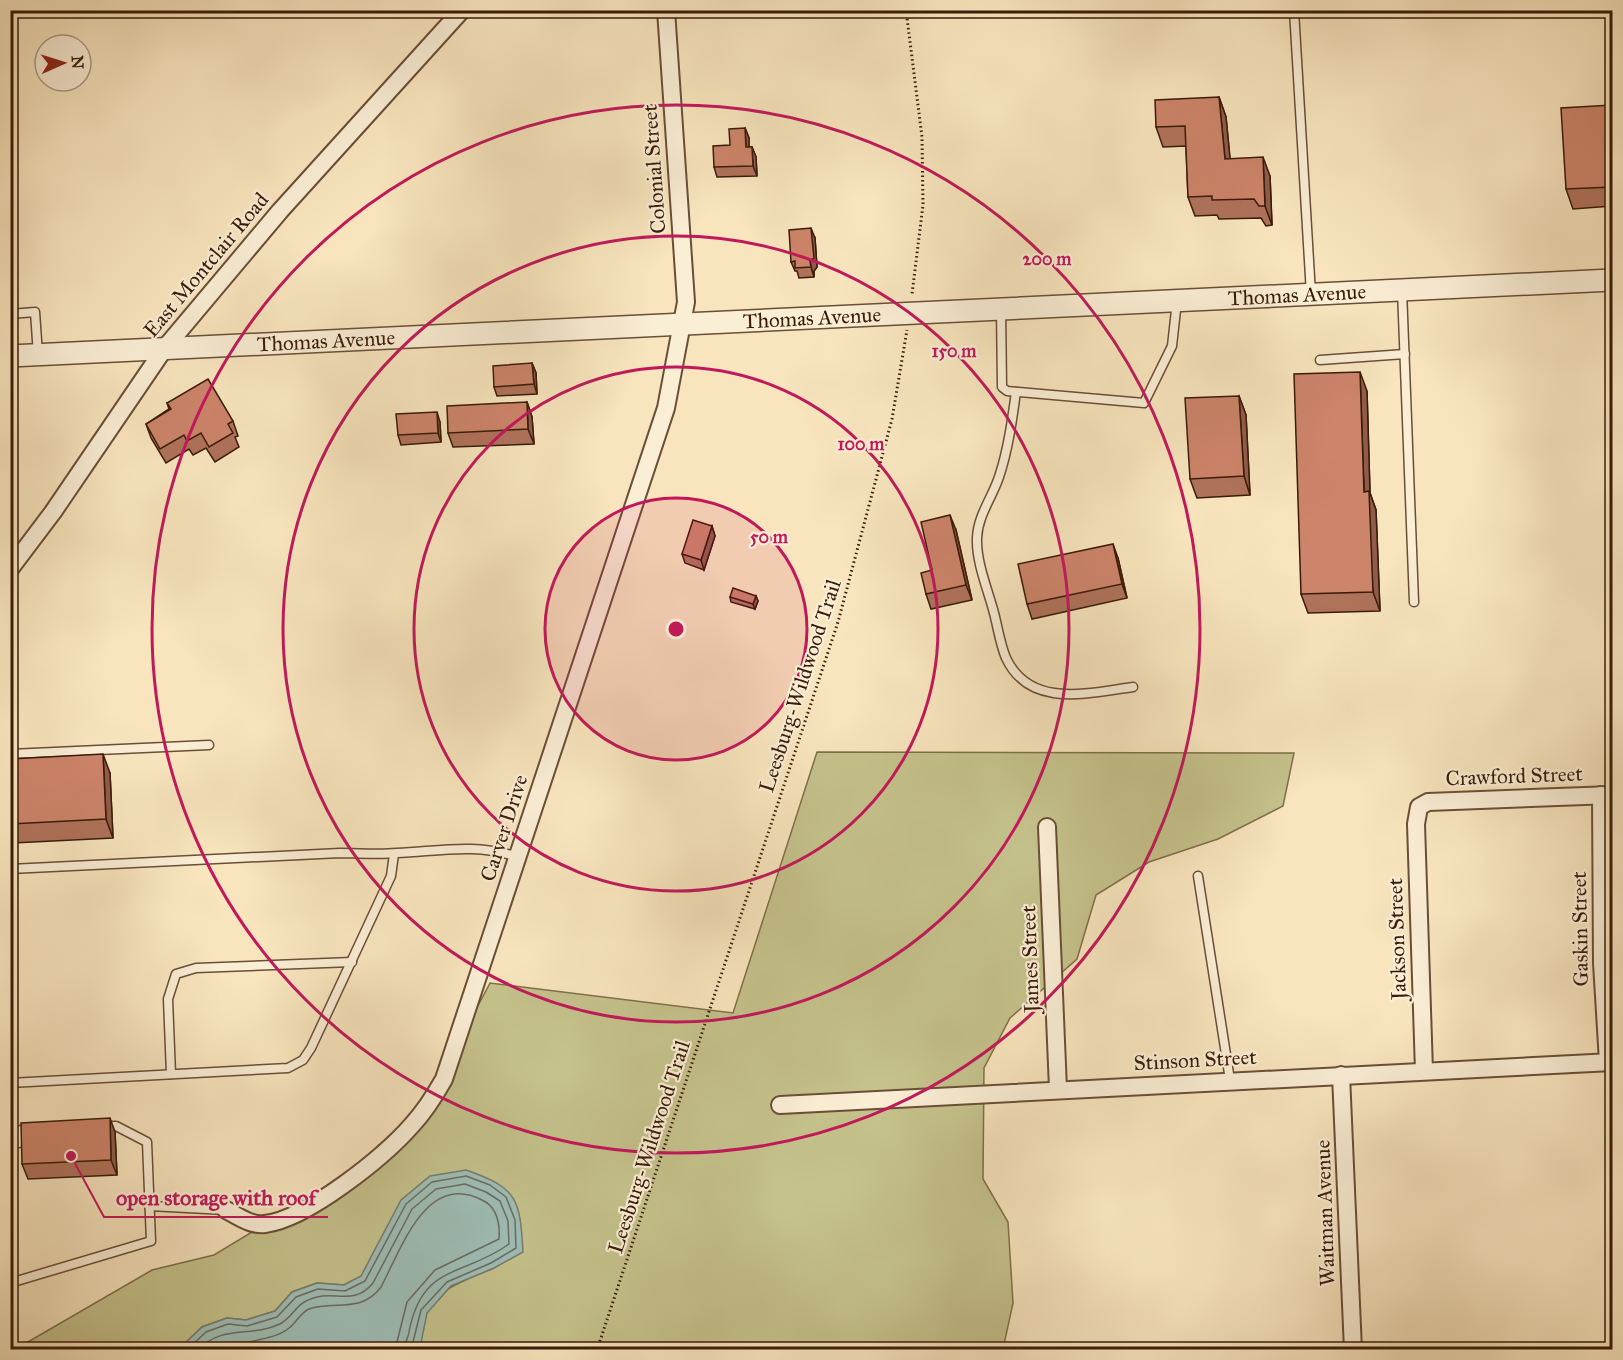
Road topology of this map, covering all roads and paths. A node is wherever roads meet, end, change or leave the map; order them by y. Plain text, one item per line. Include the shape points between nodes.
1 (462, 10) edge
2 (666, 10) edge
3 (906, 10) edge
4 (1294, 10) edge
5 (1612, 280) edge
6 (1402, 290) junction
7 (1311, 294) junction
8 (1177, 300) junction
9 (1001, 309) junction
10 (10, 314) edge
11 (910, 314) junction
12 (682, 324) junction
13 (164, 349) junction
14 (1405, 354) junction
15 (38, 355) junction
16 (10, 356) edge
17 (1320, 360) dead end
18 (1016, 392) junction
19 (10, 569) edge
20 (1414, 602) dead end
21 (1133, 687) dead end
22 (209, 745) dead end
23 (10, 754) edge
24 (1607, 795) edge
25 (1419, 807) joint
26 (1047, 827) dead end
27 (394, 854) junction
28 (518, 857) junction
29 (10, 869) edge
30 (1198, 876) dead end
31 (351, 962) junction
32 (1610, 1062) edge
33 (1424, 1071) junction
34 (171, 1074) junction
35 (1341, 1075) junction
36 (1230, 1080) junction
37 (10, 1083) edge
38 (1058, 1089) junction
39 (780, 1105) dead end
40 (92, 1127) edge
41 (45, 1129) edge
42 (10, 1143) edge
43 (150, 1206) junction
44 (226, 1210) joint
45 (10, 1283) edge
46 (597, 1350) edge
47 (1353, 1350) edge

1 - 13 street, East Montclair Road via 280,211
2 - 12 street, Colonial Street via 686,302
3 - 11 path, Leesburg-Wildwood Trail via 922,137 922,205
4 - 7 lane
5 - 6 street, Thomas Avenue
6 - 7 street, Thomas Avenue
6 - 14 lane
7 - 8 street, Thomas Avenue
8 - 9 street, Thomas Avenue
8 - 18 lane via 1172,346 1144,403
9 - 11 street, Thomas Avenue
9 - 18 lane via 1002,387 1007,392
10 - 15 lane via 35,312
11 - 12 street, Thomas Avenue
11 - 46 path, Leesburg-Wildwood Trail via 892,419 838,621
12 - 13 street, Thomas Avenue
12 - 28 street, Carver Drive via 666,408
13 - 15 street, Thomas Avenue
13 - 19 street, East Montclair Road
14 - 17 lane
14 - 20 lane
15 - 16 street, Thomas Avenue
18 - 21 lane via 1009,441 998,479 982,513 977,538 1006,658 1022,681 1045,693
22 - 23 lane
24 - 25 street, Crawford Street via 1428,802
24 - 32 street, Gaskin Street via 1602,963
25 - 33 street, Jackson Street via 1416,824
26 - 38 street, James Street
27 - 28 lane via 477,847
27 - 29 lane
27 - 31 lane via 391,876
28 - 44 street, Carver Drive via 444,1079 412,1125 332,1192 288,1217 254,1224
30 - 36 lane
31 - 34 lane via 303,1060 288,1068
31 - 34 lane via 196,968 176,974 168,999
32 - 33 street, Stinson Street
33 - 35 street, Stinson Street
34 - 37 lane
35 - 36 street, Stinson Street
35 - 47 street, Waitman Avenue
36 - 38 street, Stinson Street
38 - 39 street, Stinson Street
40 - 43 lane via 116,1126 147,1142
41 - 42 lane via 21,1130 19,1143
43 - 44 lane
43 - 45 lane via 151,1241

